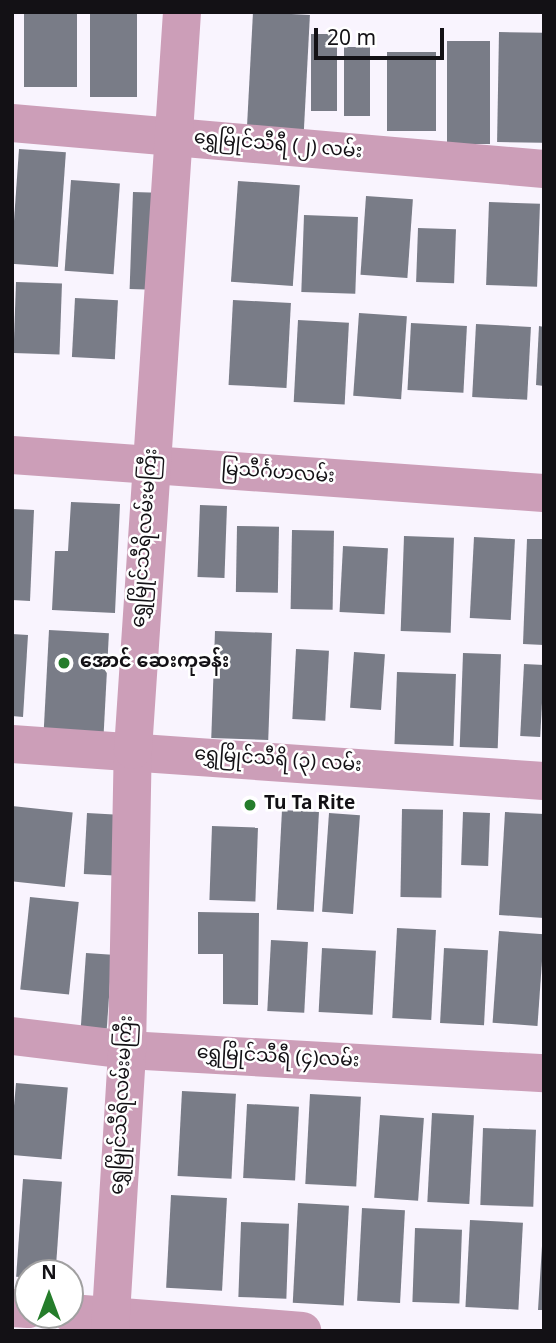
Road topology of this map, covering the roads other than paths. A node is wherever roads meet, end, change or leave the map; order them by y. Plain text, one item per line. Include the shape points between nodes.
1 (182, 12) edge
2 (12, 123) edge
3 (173, 137) junction
4 (544, 169) edge
5 (12, 455) edge
6 (151, 465) junction
7 (544, 493) edge
8 (12, 744) edge
9 (133, 750) junction
10 (544, 781) edge
11 (12, 1036) edge
12 (127, 1050) junction
13 (544, 1073) edge
14 (84, 1317) edge
15 (111, 1324) edge
16 (302, 1331) edge

1 - 3 street, ရွှေမြိုင်သီရိလမ်းမကြီး
2 - 3 street, ရွှေမြိုင်သီရီ (၂) လမ်း
3 - 4 street, ရွှေမြိုင်သီရီ (၂) လမ်း
3 - 6 street, ရွှေမြိုင်သီရိလမ်းမကြီး
5 - 6 street, မြသီင်္ဂဟလမ်း
6 - 7 street, မြသီင်္ဂဟလမ်း
6 - 9 street, ရွှေမြိုင်သီရိလမ်းမကြီး
8 - 9 street, ရွှေမြိုင်သီရိ (၃) လမ်း
9 - 10 street, ရွှေမြိုင်သီရိ (၃) လမ်း
9 - 12 street, ရွှေမြိုင်သီရိလမ်းမကြီး
11 - 12 street, ရွှေမြိုင်သီရီ (၄)လမ်း
12 - 13 street, ရွှေမြိုင်သီရီ (၄)လမ်း
12 - 15 street, ရွှေမြိုင်သီရိလမ်းမကြီး
14 - 15 street
15 - 16 street

